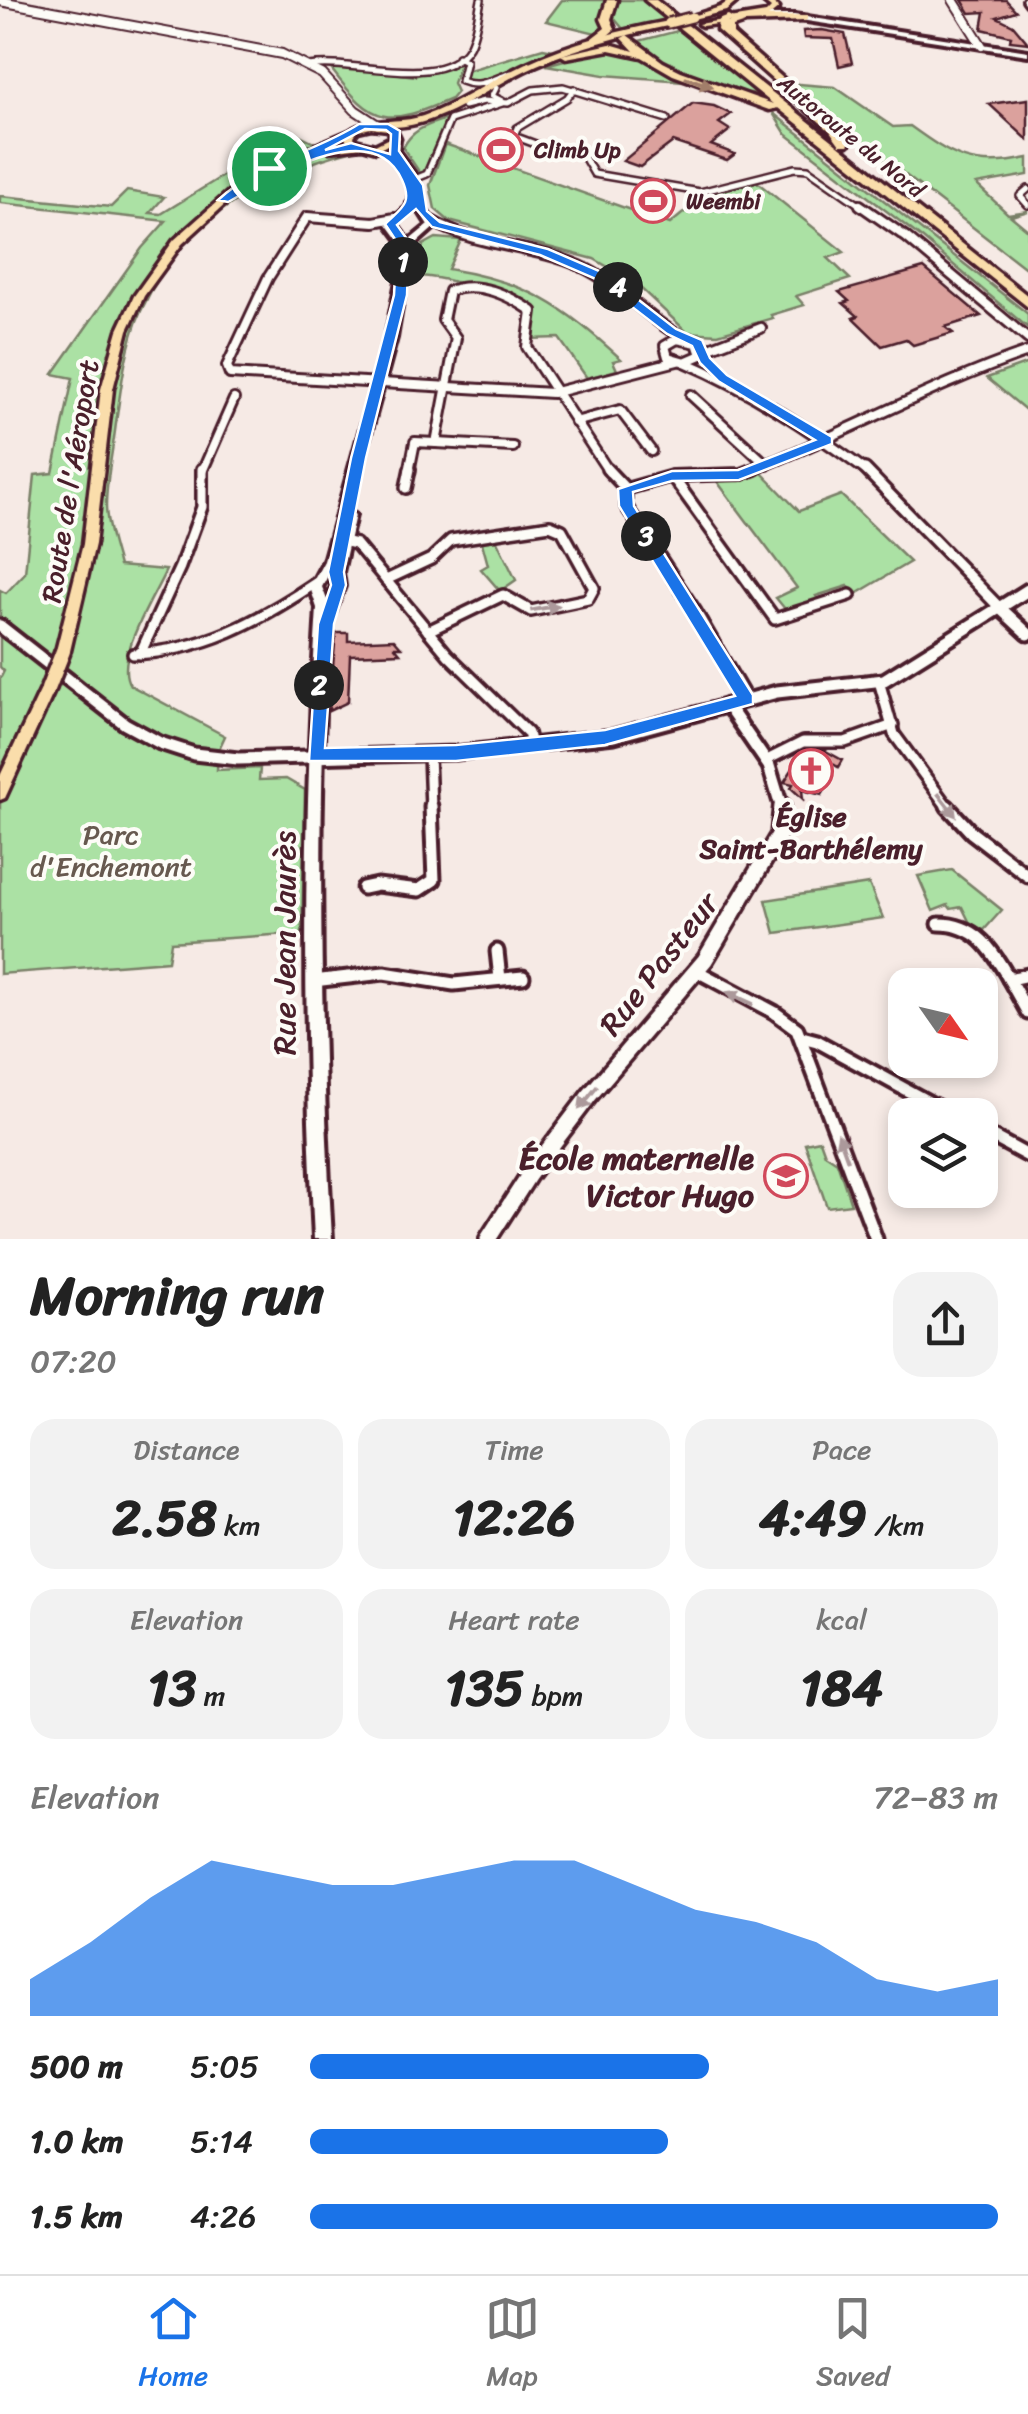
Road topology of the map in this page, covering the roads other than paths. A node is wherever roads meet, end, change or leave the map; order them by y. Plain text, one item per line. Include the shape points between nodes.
1 (481, 0) edge
2 (612, 0) edge
3 (650, 0) edge
4 (664, 0) edge
5 (951, 0) edge
6 (0, 1) edge
7 (733, 1) edge
8 (769, 2) edge
9 (750, 16) junction
10 (761, 16) junction
11 (609, 17) junction
12 (728, 18) junction
13 (804, 18) junction
14 (624, 36) junction
15 (596, 40) junction
16 (977, 43) junction
17 (746, 52) junction
18 (1028, 52) edge
19 (566, 55) junction
20 (458, 56) junction
21 (663, 66) junction
22 (312, 67) junction
23 (514, 73) junction
24 (496, 88) junction
25 (574, 88) junction
26 (519, 97) joint
27 (344, 99) junction
28 (503, 102) junction
29 (464, 106) junction
30 (667, 118) dead end
31 (380, 125) junction
32 (352, 132) junction
33 (396, 138) junction
34 (840, 146) junction
35 (363, 147) junction
36 (412, 180) junction
37 (1028, 189) edge
38 (224, 200) junction
39 (1028, 205) edge
40 (398, 217) junction
41 (428, 218) junction
42 (358, 221) junction
43 (396, 233) junction
44 (422, 235) junction
45 (481, 237) junction
46 (403, 266) junction
47 (1028, 288) edge
48 (1028, 303) edge
49 (654, 317) junction
50 (760, 328) dead end
51 (728, 338) junction
52 (1028, 339) edge
53 (689, 340) junction
54 (664, 348) junction
55 (702, 352) junction
56 (1028, 352) edge
57 (681, 362) junction
58 (642, 369) junction
59 (723, 378) junction
60 (376, 384) junction
61 (447, 388) junction
62 (557, 392) junction
63 (691, 395) dead end
64 (234, 400) dead end
65 (575, 422) junction
66 (827, 441) junction
67 (436, 443) junction
68 (512, 447) dead end
69 (650, 451) dead end
70 (767, 465) junction
71 (672, 476) junction
72 (406, 488) dead end
73 (626, 489) junction
74 (340, 540) junction
75 (386, 580) junction
76 (337, 585) junction
77 (319, 587) junction
78 (1028, 590) edge
79 (850, 595) dead end
80 (1000, 608) junction
81 (0, 626) edge
82 (428, 631) junction
83 (1028, 634) edge
84 (322, 648) junction
85 (879, 681) junction
86 (747, 700) junction
87 (727, 705) junction
88 (893, 725) junction
89 (531, 746) junction
90 (429, 754) junction
91 (315, 756) junction
92 (765, 761) junction
93 (0, 794) edge
94 (1028, 876) edge
95 (363, 888) dead end
96 (939, 924) dead end
97 (498, 951) dead end
98 (697, 971) junction
99 (1028, 975) edge
100 (523, 977) dead end
101 (500, 980) junction
102 (1010, 980) junction
103 (313, 981) junction
104 (1028, 1013) edge
105 (802, 1037) junction
106 (921, 1098) edge
107 (998, 1140) edge
108 (1028, 1156) edge
109 (323, 1239) edge
110 (488, 1239) edge
111 (876, 1239) edge

1 - 20 street via 468,48
2 - 11 highway
3 - 34 highway, Autoroute du Nord
4 - 34 highway, Autoroute du Nord
5 - 16 street
6 - 22 street via 270,51
7 - 9 main road via 734,12
7 - 14 main road, bridge
8 - 10 main road via 774,11
8 - 16 main road via 813,17
9 - 10 main road
9 - 12 main road
10 - 13 main road
11 - 14 highway
11 - 15 highway via 609,31
12 - 14 main road
12 - 17 highway via 720,28
13 - 16 main road
13 - 17 highway via 732,24 728,31
14 - 15 main road
14 - 19 main road
14 - 21 highway
15 - 23 main road
16 - 18 main road
17 - 34 highway via 834,129
19 - 21 highway via 619,48
19 - 24 main road
20 - 22 street via 410,75
20 - 23 street via 466,63 465,85
21 -> 34 highway via 769,105
22 - 27 street
23 - 31 main road via 431,116
24 - 28 street via 493,97
24 - 29 main road
25 - 26 street
25 - 30 street
25 - 52 street via 514,136 583,155 594,174 693,191 808,169 912,242
26 - 28 street
27 - 31 street
27 - 32 street via 355,120
28 - 29 street
28 - 36 street via 450,120 427,174
29 - 33 main road
31 - 32 main road, Route de l'Aéroport
31 - 33 main road via 393,129
32 - 35 main road via 350,140
32 - 38 main road, Route de l'Aéroport via 269,168
33 - 35 main road, Route de l'Aéroport
33 - 36 main road via 394,151
34 - 47 highway, Autoroute du Nord
34 - 48 highway, Autoroute du Nord
35 - 36 main road via 387,156
35 - 38 main road, Route de l'Aéroport via 289,164
36 - 40 main road via 413,203
36 - 41 main road
37 - 39 street via 1020,194
38 - 93 main road, Route de l'Aéroport, bridge via 156,269 123,330 107,388 84,569 63,651
40 - 41 main road
40 - 42 street
40 - 43 main road, Rue Jean Jaurès via 390,226
41 - 44 main road, Rue Jean Jaurès via 432,229
41 - 45 street
42 - 43 street
42 - 60 street via 307,217 255,304 227,370 243,377
43 - 44 main road
43 - 46 main road, Rue Jean Jaurès
44 - 45 street
44 - 46 main road, Rue Jean Jaurès
45 - 49 street via 580,266
46 - 60 main road, Rue Jean Jaurès
49 - 53 street
49 - 54 street
50 - 51 street
51 - 53 street
51 - 55 street
53 - 54 street
53 - 55 street
54 - 57 street
54 - 58 street
55 - 57 street
55 - 59 street
56 - 66 street via 954,377
57 - 58 street
57 - 59 street
58 - 62 street
59 - 66 street
60 - 61 street
60 - 74 main road, Rue Jean Jaurès
61 - 62 street
61 - 62 street via 456,338 443,320 449,291 464,286 530,309 526,347
61 - 67 street
62 - 65 street
63 - 70 street
64 - 77 street via 202,465 202,508 180,568 137,654 227,635
65 - 69 street via 620,410
65 - 73 street
66 - 70 street
66 - 80 street via 872,474
67 - 68 street
67 - 72 street via 415,442
70 - 71 street via 739,475
71 - 73 street
71 - 79 street via 775,619
73 - 86 street via 626,506
74 - 75 street via 356,544
74 - 76 main road, Rue Jean Jaurès
74 - 77 main road, Rue Jean Jaurès
75 - 82 street
82 -> 75 street via 504,595 531,611 584,600 594,588 562,530 550,525 451,540 432,559
76 - 77 main road
76 - 84 main road, Rue Jean Jaurès
77 - 84 main road, Rue Jean Jaurès
78 - 80 street
80 - 83 street
80 - 85 street
81 - 91 street via 140,734 224,759
82 - 89 street via 528,734
84 - 91 main road, Rue Jean Jaurès
85 - 86 street
85 - 88 street
86 - 87 street
87 - 89 street via 622,735
87 - 92 street, Rue Pasteur
88 - 92 street via 844,742 804,742
88 -> 94 street via 960,822
89 - 90 street
90 - 91 street
90 - 95 street via 434,880 419,890
91 - 103 main road, Rue Jean Jaurès
92 - 98 street, Rue Pasteur via 782,800 782,830
96 - 102 street via 958,925 983,939
97 - 101 street
105 -> 98 street via 786,1019
98 -> 110 street, Rue Pasteur via 589,1096
99 - 102 street
100 - 101 street
101 - 103 street via 454,984 384,973
102 - 104 street
103 - 109 main road, Rue Jean Jaurès
105 - 106 street
111 -> 105 street
107 - 108 street

